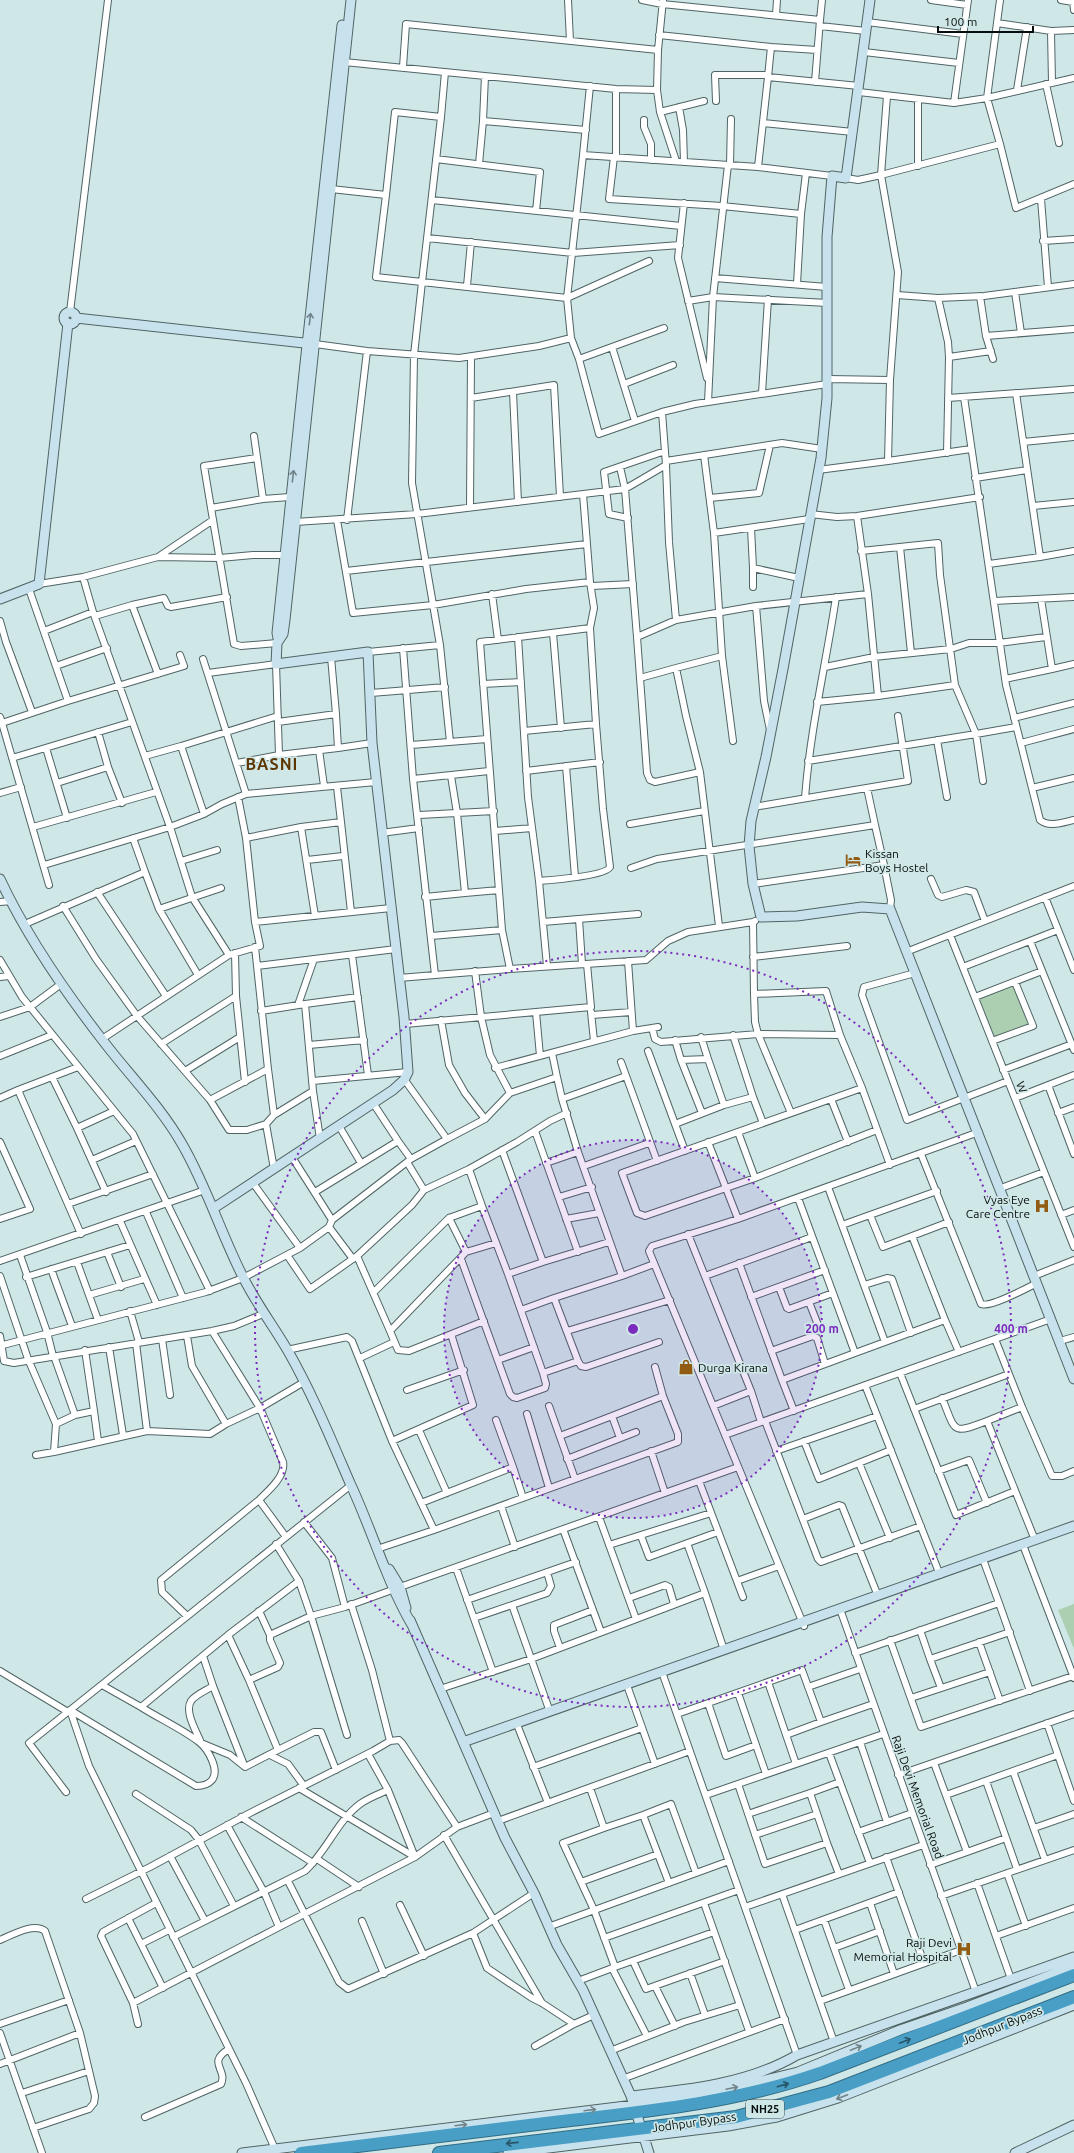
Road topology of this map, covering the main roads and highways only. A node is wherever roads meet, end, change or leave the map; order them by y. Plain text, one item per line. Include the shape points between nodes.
1 (1074, 1975) edge
2 (1074, 1997) edge
3 (301, 2153) edge
4 (439, 2153) edge

3 -> 1 highway via 634,2105 754,2092 799,2081
2 -> 4 highway, Jodhpur Bypass / NH25 via 829,2092 736,2116 643,2133

